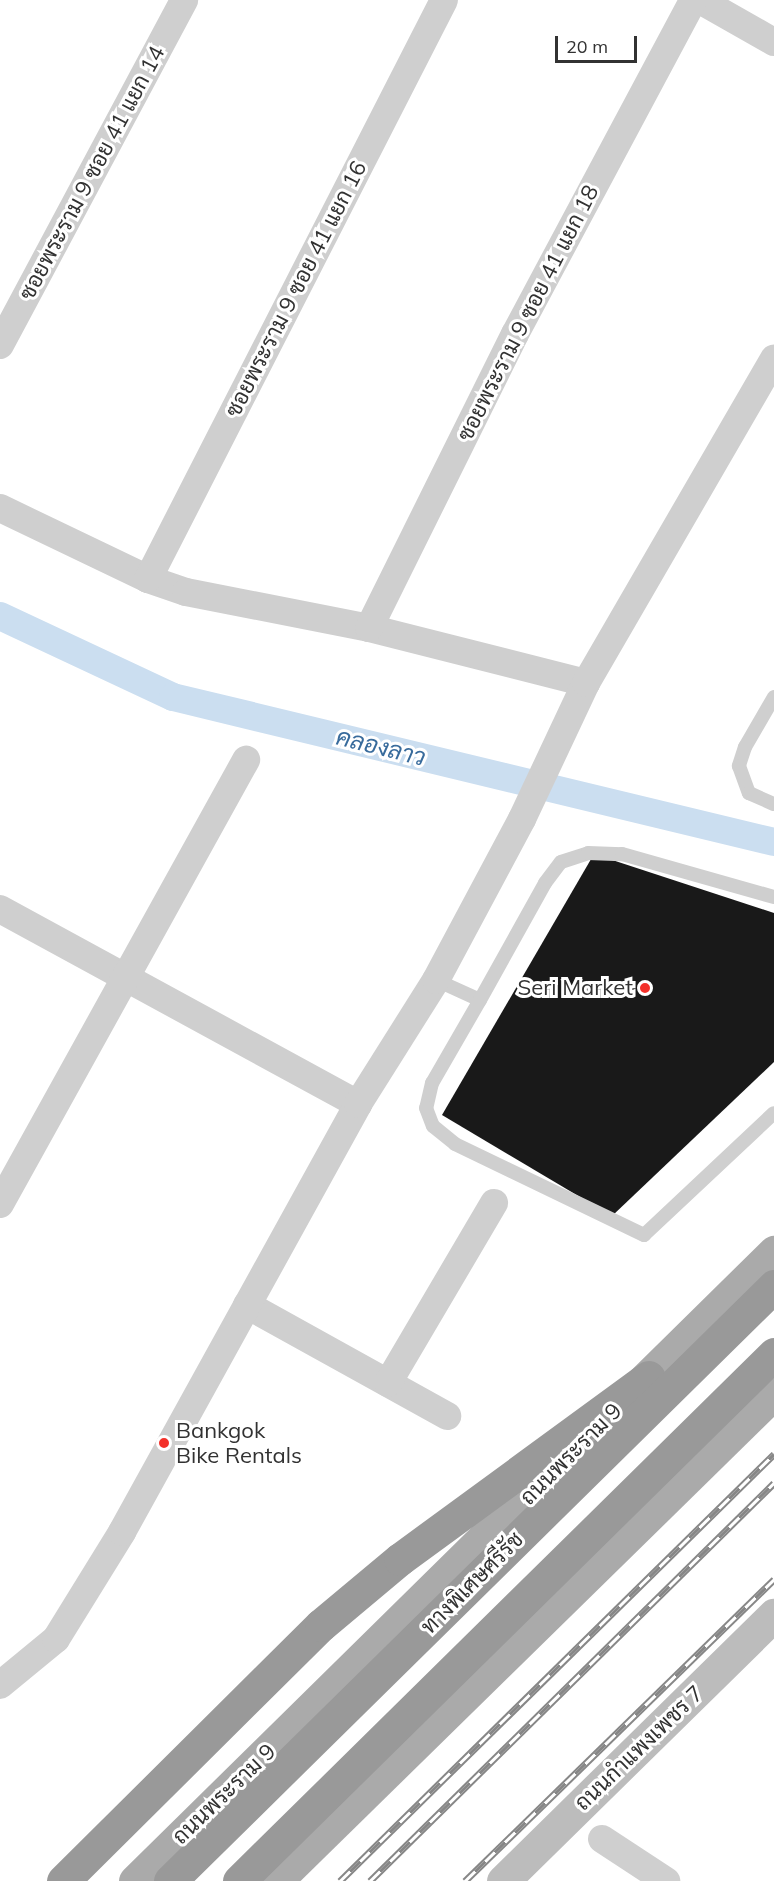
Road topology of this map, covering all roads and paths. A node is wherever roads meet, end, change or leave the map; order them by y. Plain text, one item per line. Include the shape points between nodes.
1 (184, 0) edge
2 (444, 0) edge
3 (693, 0) edge
4 (700, 0) edge
5 (774, 42) edge
6 (0, 345) edge
7 (774, 359) edge
8 (0, 508) edge
9 (148, 579) junction
10 (369, 628) junction
11 (586, 683) junction
12 (774, 697) edge
13 (246, 760) dead end
14 (774, 804) edge
15 (774, 897) edge
16 (0, 909) edge
17 (129, 977) junction
18 (436, 980) junction
19 (480, 1000) junction
20 (358, 1104) junction
21 (774, 1113) edge
22 (494, 1203) dead end
23 (0, 1204) edge
24 (774, 1252) edge
25 (774, 1286) edge
26 (247, 1305) junction
27 (774, 1354) edge
28 (649, 1377) junction
29 (388, 1383) junction
30 (774, 1393) edge
31 (447, 1416) dead end
32 (774, 1615) edge
33 (0, 1685) edge
34 (602, 1839) dead end
35 (63, 1881) edge
36 (135, 1881) edge
37 (170, 1881) edge
38 (239, 1881) edge
39 (276, 1881) edge
40 (503, 1881) edge
41 (666, 1881) edge

1 - 6 street, ซอยพระราม 9 ซอย 41 แยก 14
2 - 9 street, ซอยพระราม 9 ซอย 41 แยก 16
3 - 10 street, ซอยพระราม 9 ซอย 41 แยก 18 via 515,334
4 - 5 street
7 - 11 street
8 - 9 street
9 - 10 street via 186,592
10 - 11 street
11 - 18 street via 522,819
12 - 14 lane via 744,747 739,766 749,793
13 - 17 street
15 - 19 lane via 622,854 588,853 561,862 545,883
16 - 17 street
17 - 20 street
17 - 23 street
18 - 19 lane
18 - 20 street
19 - 21 lane via 432,1083 426,1108 434,1125 455,1144 644,1235
20 - 26 street
22 - 29 street
24 - 28 main road, ถนนพระราม 9
25 - 37 highway, ทางพิเศษศรีรัช
26 - 29 street
26 - 33 street via 122,1532 56,1639
27 - 38 highway
28 - 35 highway via 400,1559 321,1625
28 - 36 main road, ถนนพระราม 9
29 - 31 street
30 - 39 main road
32 - 40 street, ถนนกำแพงเพชร 7
34 - 41 street

